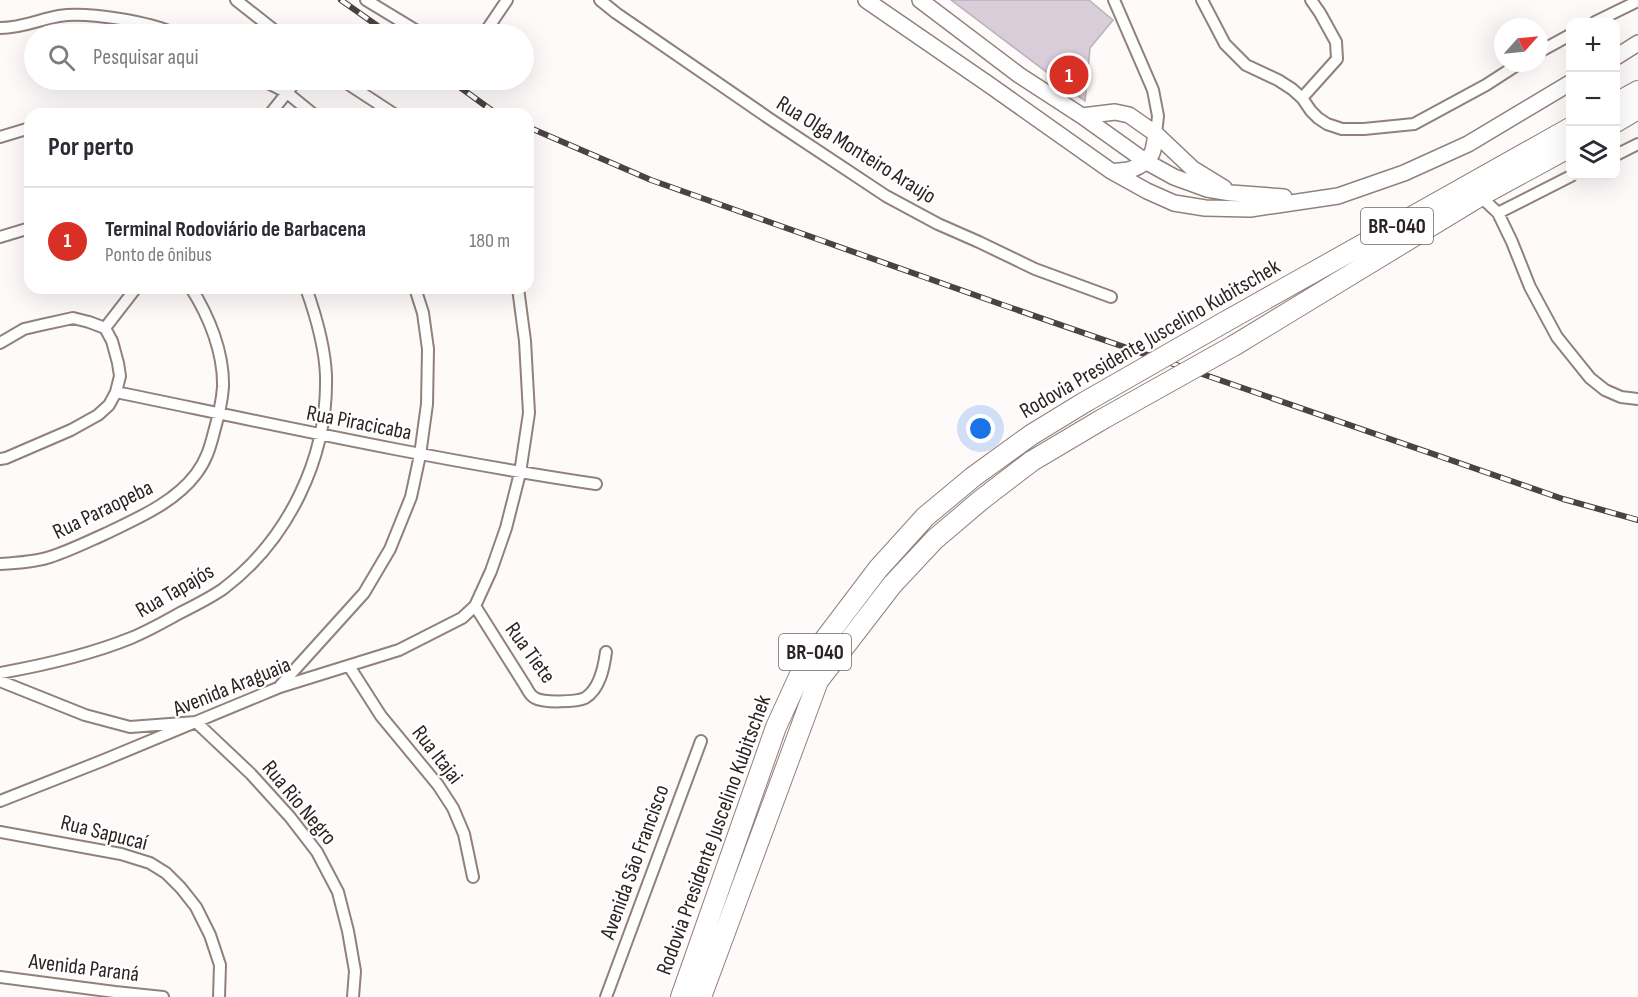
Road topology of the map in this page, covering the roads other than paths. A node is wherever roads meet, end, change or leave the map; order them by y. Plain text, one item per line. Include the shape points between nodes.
1 (236, 0) edge
2 (366, 0) edge
3 (507, 0) edge
4 (600, 0) edge
5 (866, 0) edge
6 (920, 0) edge
7 (1114, 0) edge
8 (1203, 0) edge
9 (1311, 0) edge
10 (1638, 1) edge
11 (1603, 18) edge
12 (31, 24) edge
13 (142, 24) edge
14 (266, 24) edge
15 (406, 24) edge
16 (491, 24) edge
17 (24, 26) edge
18 (0, 28) edge
19 (1566, 37) edge
20 (1638, 44) edge
21 (1548, 47) edge
22 (1620, 55) edge
23 (1506, 72) edge
24 (1566, 84) edge
25 (282, 90) edge
26 (357, 90) edge
27 (1638, 91) edge
28 (286, 92) junction
29 (1302, 98) junction
30 (1620, 101) edge
31 (274, 108) edge
32 (306, 108) edge
33 (385, 108) edge
34 (1638, 109) edge
35 (1082, 116) junction
36 (1620, 120) edge
37 (1638, 121) edge
38 (1620, 128) edge
39 (24, 130) edge
40 (1566, 130) edge
41 (1156, 134) junction
42 (0, 136) edge
43 (1638, 144) edge
44 (1566, 149) edge
45 (1620, 153) edge
46 (1145, 161) junction
47 (1111, 171) junction
48 (1566, 179) edge
49 (1231, 193) junction
50 (1338, 196) junction
51 (1480, 196) junction
52 (1498, 213) junction
53 (24, 230) edge
54 (0, 237) edge
55 (131, 294) edge
56 (194, 294) edge
57 (308, 294) edge
58 (417, 294) edge
59 (519, 294) edge
60 (1112, 297) dead end
61 (105, 328) junction
62 (0, 343) edge
63 (116, 392) junction
64 (1638, 399) edge
65 (219, 414) junction
66 (321, 436) junction
67 (420, 455) junction
68 (0, 459) edge
69 (520, 473) junction
70 (596, 484) dead end
71 (0, 564) edge
72 (475, 606) junction
73 (606, 652) dead end
74 (349, 666) junction
75 (0, 673) edge
76 (0, 681) edge
77 (280, 687) junction
78 (196, 722) junction
79 (701, 741) dead end
80 (0, 801) edge
81 (0, 832) edge
82 (473, 877) dead end
83 (0, 977) edge
84 (163, 997) edge
85 (219, 997) edge
86 (353, 997) edge
87 (606, 997) edge
88 (681, 997) edge
89 (701, 997) edge

1 - 14 street
2 - 15 street
3 - 16 street
4 - 60 street, Rua Olga Monteiro Araujo via 886,196 1035,269
5 - 47 main road
6 - 35 main road via 1019,75
7 - 41 street via 1153,90 1158,116
8 - 29 street via 1225,44 1246,65 1278,80
9 - 29 street via 1336,42 1337,59
10 - 11 street
12 - 13 street via 84,14
17 - 18 street
19 - 21 street
20 - 22 main road
23 - 29 street via 1414,124 1342,129 1318,118
24 - 50 main road via 1468,144 1404,173
25 - 28 street
26 - 33 street
27 - 30 highway
28 - 31 street
28 - 32 street
34 - 36 highway
35 - 41 main road via 1115,112 1129,115
35 - 46 main road
37 - 38 highway
39 - 42 street
40 - 88 highway, Rodovia Presidente Juscelino Kubitschek / BR-040, bridge via 1085,402 1031,435 925,517 878,569 803,668 776,727
41 - 46 main road via 1152,153
41 - 49 main road via 1193,169
43 - 45 street
44 - 51 highway, Rodovia Presidente Juscelino Kubitschek / BR-040
46 - 47 main road via 1136,169
46 - 49 main road via 1188,183
47 - 50 main road via 1174,202 1205,208 1250,209
48 - 52 street
49 - 50 main road
51 - 52 street
51 - 89 highway, Rodovia Presidente Juscelino Kubitschek / BR-040, bridge via 1235,345 1032,461 935,539 892,585 818,681
52 - 64 street via 1557,337 1590,378 1605,390
53 - 54 street
55 - 61 street
56 - 65 street, Rua Paraopeba via 217,345 223,387
57 - 66 street, Rua Tapajós via 326,375
58 - 67 street via 428,349 427,404
59 - 69 street via 529,412
61 - 62 street via 73,318 24,329
61 - 63 street via 118,363
63 - 65 street, Rua Piracicaba
63 - 68 street via 109,405 87,422
65 - 66 street, Rua Piracicaba
65 - 71 street, Rua Paraopeba via 207,457 178,494 87,542 29,562
66 - 67 street, Rua Piracicaba
66 - 75 street, Rua Tapajós via 304,487 288,516 257,558 223,589 133,637 87,654
67 - 69 street, Rua Piracicaba
67 - 77 street via 411,497 390,549 364,593
69 - 70 street, Rua Piracicaba
69 - 72 street via 506,528
72 - 73 street, Rua Tiete via 536,699 547,702 585,698 604,670
72 - 74 street, Avenida Araguaia via 462,618 399,650
74 - 77 street, Avenida Araguaia
74 - 82 street, Rua Itajai via 381,716 453,808 464,834
76 - 78 street via 84,715 130,727
77 - 78 street, Avenida Araguaia
78 - 80 street, Avenida Araguaia
78 - 86 street, Rua Rio Negro via 251,774 317,852 338,892 348,931 355,971
79 - 87 street, Avenida São Francisco
81 - 85 street, Rua Sapucaí via 121,854 166,873 196,908 210,935 220,965
83 - 84 street, Avenida Paraná

